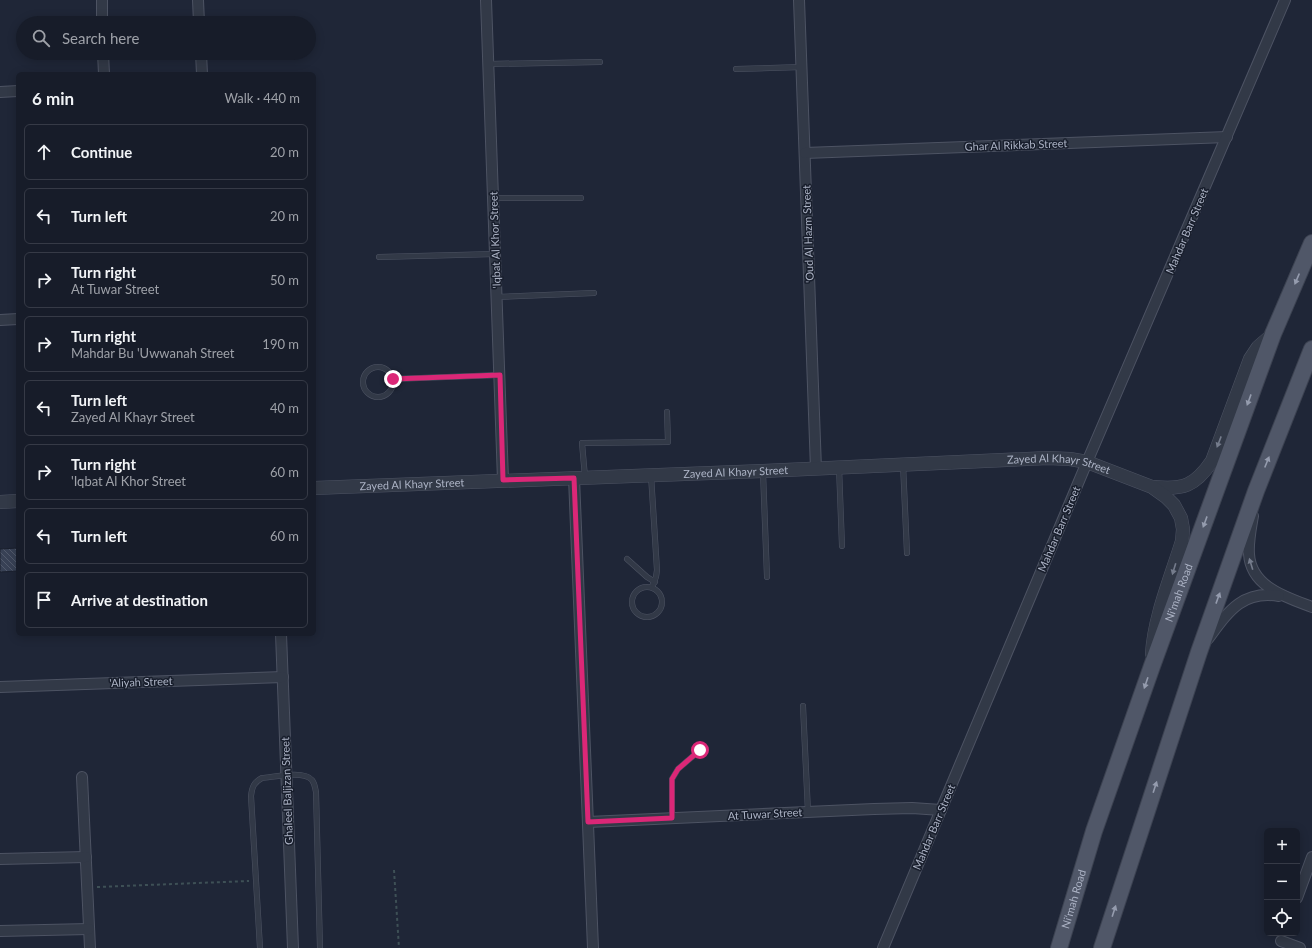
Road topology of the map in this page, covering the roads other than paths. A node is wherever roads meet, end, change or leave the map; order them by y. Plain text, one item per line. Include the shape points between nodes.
1 (102, 0) edge
2 (198, 0) edge
3 (486, 0) edge
4 (799, 0) edge
5 (1286, 0) edge
6 (102, 16) edge
7 (199, 16) edge
8 (103, 60) edge
9 (201, 60) edge
10 (600, 62) dead end
11 (489, 64) junction
12 (802, 67) junction
13 (736, 69) dead end
14 (104, 72) edge
15 (202, 72) edge
16 (16, 91) edge
17 (0, 92) edge
18 (1227, 137) junction
19 (805, 153) junction
20 (493, 198) junction
21 (581, 198) dead end
22 (1312, 243) edge
23 (495, 254) junction
24 (379, 257) dead end
25 (594, 293) dead end
26 (497, 297) junction
27 (16, 319) edge
28 (0, 320) edge
29 (1273, 334) junction
30 (1312, 349) edge
31 (500, 375) junction
32 (393, 379) junction
33 (668, 412) dead end
34 (1087, 462) junction
35 (903, 464) junction
36 (839, 467) junction
37 (816, 469) junction
38 (762, 471) junction
39 (651, 475) junction
40 (580, 477) junction
41 (503, 480) junction
42 (1152, 487) junction
43 (316, 488) edge
44 (1256, 491) junction
45 (16, 501) edge
46 (0, 502) edge
47 (842, 546) dead end
48 (907, 553) dead end
49 (627, 559) dead end
50 (767, 576) dead end
51 (655, 582) junction
52 (652, 588) junction
53 (1289, 598) junction
54 (1312, 607) edge
55 (281, 636) edge
56 (1199, 652) junction
57 (1152, 666) junction
58 (283, 677) junction
59 (0, 687) edge
60 (803, 706) dead end
61 (700, 750) dead end
62 (287, 776) junction
63 (82, 777) dead end
64 (941, 810) junction
65 (808, 812) junction
66 (672, 818) junction
67 (588, 822) junction
68 (86, 857) junction
69 (1312, 857) edge
70 (0, 859) edge
71 (1300, 890) edge
72 (89, 929) junction
73 (0, 931) edge
74 (1282, 941) edge
75 (90, 948) edge
76 (260, 948) edge
77 (293, 948) edge
78 (320, 948) edge
79 (593, 948) edge
80 (882, 948) edge
81 (1059, 948) edge
82 (1102, 948) edge
83 (1300, 948) edge

1 - 6 street
2 - 7 street
3 - 11 street, 'Iqbat Al Khor Street
4 - 12 street, 'Oud Al Hazm Street
5 - 18 street, Mahdar Barr Street
8 - 14 street
9 - 15 street
10 - 11 lane
11 - 20 street, 'Iqbat Al Khor Street
12 - 13 lane
12 - 19 street, 'Oud Al Hazm Street
16 - 17 street
18 - 19 street, Ghar Al Rikkab Street
18 - 34 street, Mahdar Barr Street
19 - 37 street, 'Oud Al Hazm Street
20 - 21 lane
20 - 23 street, 'Iqbat Al Khor Street
22 -> 29 main road, Ni'mah Road
23 - 24 lane
23 - 26 street, 'Iqbat Al Khor Street
25 - 26 lane
26 - 31 street, 'Iqbat Al Khor Street
27 - 28 street
29 -> 42 street via 1258,347 1250,359 1212,461 1204,473 1193,483 1183,487
29 -> 57 main road, Ni'mah Road
44 -> 30 main road
31 - 32 lane
31 - 41 street, 'Iqbat Al Khor Street
32 - 32 lane via 389,370 380,366 370,368 364,375 362,385 367,393 376,397 385,396 392,388
33 - 40 lane via 668,442 582,443
34 - 35 street, Zayed Al Khayr Street via 1048,458
34 - 42 street, Zayed Al Khayr Street
34 - 64 street, Mahdar Barr Street
35 - 36 street, Zayed Al Khayr Street
35 - 48 lane
36 - 37 street, Zayed Al Khayr Street
36 - 47 lane
37 - 38 street, Zayed Al Khayr Street
38 - 39 street, Zayed Al Khayr Street
38 - 50 lane
39 - 40 street, Zayed Al Khayr Street
39 - 51 lane via 657,570
40 - 41 street, Zayed Al Khayr Street
40 - 67 street
41 - 43 street, Zayed Al Khayr Street
42 -> 57 street via 1174,506 1181,518 1183,529 1182,542 1153,641
53 -> 44 street via 1263,584 1250,562 1249,545
56 -> 44 main road
45 - 46 street
49 - 51 lane
51 - 52 lane
52 - 52 lane via 643,587 635,593 632,602 635,611 642,616 652,617 660,611 663,602 660,593
53 - 54 street
53 - 56 street via 1269,594 1240,602 1225,616
55 - 58 street, Ghaleel Baljizan Street
82 -> 56 main road
57 -> 81 main road, Ni'mah Road via 1094,831
58 - 59 street, 'Aliyah Street
58 - 62 street, Ghaleel Baljizan Street
60 - 65 lane
61 - 66 lane via 678,769 672,779
62 - 76 lane via 262,778 254,785 251,796
62 - 77 street, Ghaleel Baljizan Street
62 - 78 lane via 303,775 312,780 315,786
63 - 68 street
64 - 65 street, At Tuwar Street via 912,808
64 - 80 street, Mahdar Barr Street
65 - 66 street, At Tuwar Street
66 - 67 street, At Tuwar Street
67 - 79 street
68 - 70 street
68 - 72 street
69 - 71 street
72 - 73 street
72 - 75 street
74 - 83 street

